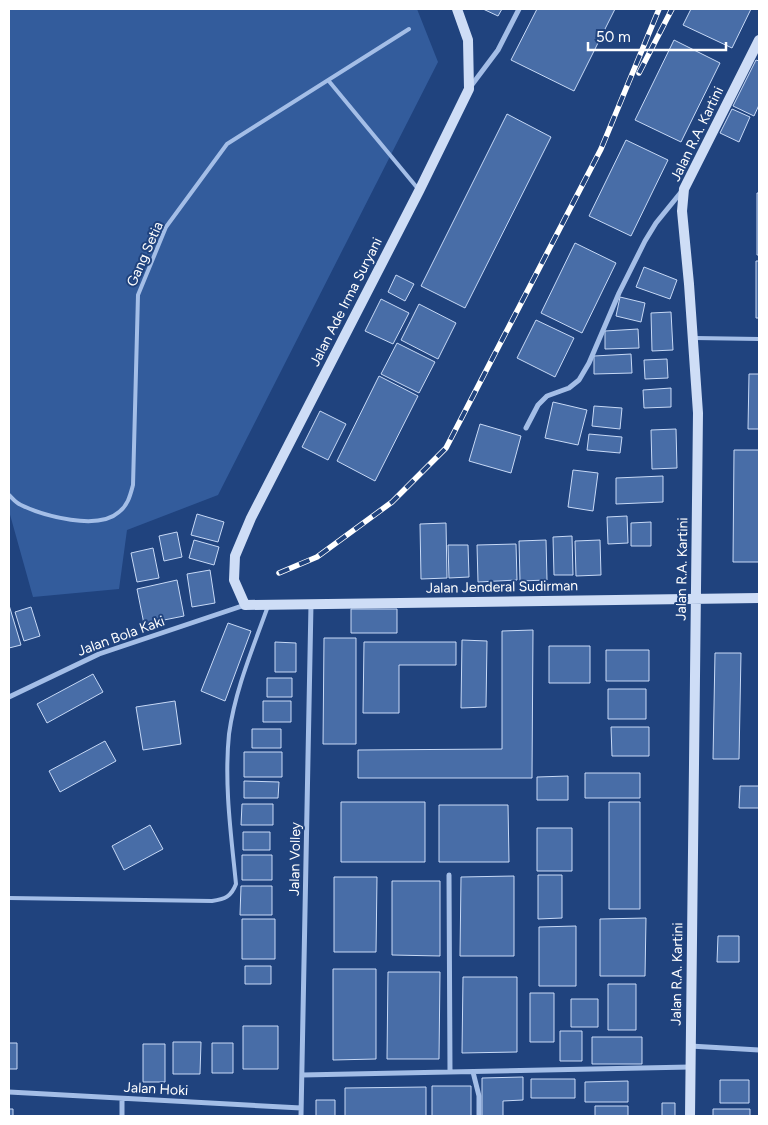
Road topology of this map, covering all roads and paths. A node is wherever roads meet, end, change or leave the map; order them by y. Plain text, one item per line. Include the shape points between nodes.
1 (457, 9) edge
2 (519, 9) edge
3 (409, 29) dead end
4 (759, 40) edge
5 (328, 80) junction
6 (469, 89) junction
7 (684, 189) junction
8 (419, 191) junction
9 (693, 338) junction
10 (759, 339) edge
11 (526, 428) dead end
12 (9, 495) edge
13 (696, 598) junction
14 (759, 598) edge
15 (312, 603) junction
16 (268, 604) junction
17 (245, 605) junction
18 (9, 697) edge
19 (449, 874) dead end
20 (9, 898) edge
21 (690, 1046) junction
22 (747, 1050) junction
23 (759, 1050) edge
24 (759, 1055) edge
25 (690, 1067) junction
26 (450, 1072) junction
27 (473, 1072) junction
28 (302, 1075) junction
29 (9, 1092) edge
30 (122, 1098) junction
31 (301, 1108) junction
32 (122, 1116) edge
33 (301, 1116) edge
34 (479, 1116) edge
35 (690, 1116) edge

1 - 6 main road, Jalan Ade Irma Suryani via 468,40
2 - 6 street via 498,50
3 - 5 lane, Gang Setia
4 - 7 main road, Jalan R.A. Kartini
5 - 8 lane
5 - 12 lane, Gang Setia via 228,144 166,227 138,295 134,485 128,503 118,514 105,520 76,521 52,517 19,504
6 - 8 main road, Jalan Ade Irma Suryani
7 - 9 main road, Jalan R.A. Kartini via 682,211
7 - 11 street via 645,241 579,380 569,388 547,396 538,405
8 - 17 main road, Jalan Ade Irma Suryani via 251,518 235,556 234,580
9 - 10 lane
9 - 13 main road, Jalan R.A. Kartini via 698,413
13 - 14 main road, Jalan Jenderal Sudirman
13 - 15 main road, Jalan Jenderal Sudirman
13 - 21 main road, Jalan R.A. Kartini
15 - 16 main road, Jalan Jenderal Sudirman
15 - 28 street, Jalan Volley
16 - 17 main road, Jalan Jenderal Sudirman
16 - 20 lane via 238,694 230,733 227,768 236,884 232,894 224,900 212,901
17 - 18 street, Jalan Bola Kaki via 99,654
19 - 26 street
21 - 22 street
21 - 25 main road, Jalan R.A. Kartini
22 - 23 street
22 - 24 street
25 - 27 street
25 - 35 main road, Jalan R.A. Kartini
26 - 27 street
26 - 28 street
27 - 34 street via 479,1096
28 - 31 street, Jalan Volley
29 - 30 street, Jalan Hoki
30 - 31 street, Jalan Hoki
30 - 32 street
31 - 33 street, Jalan Volley

